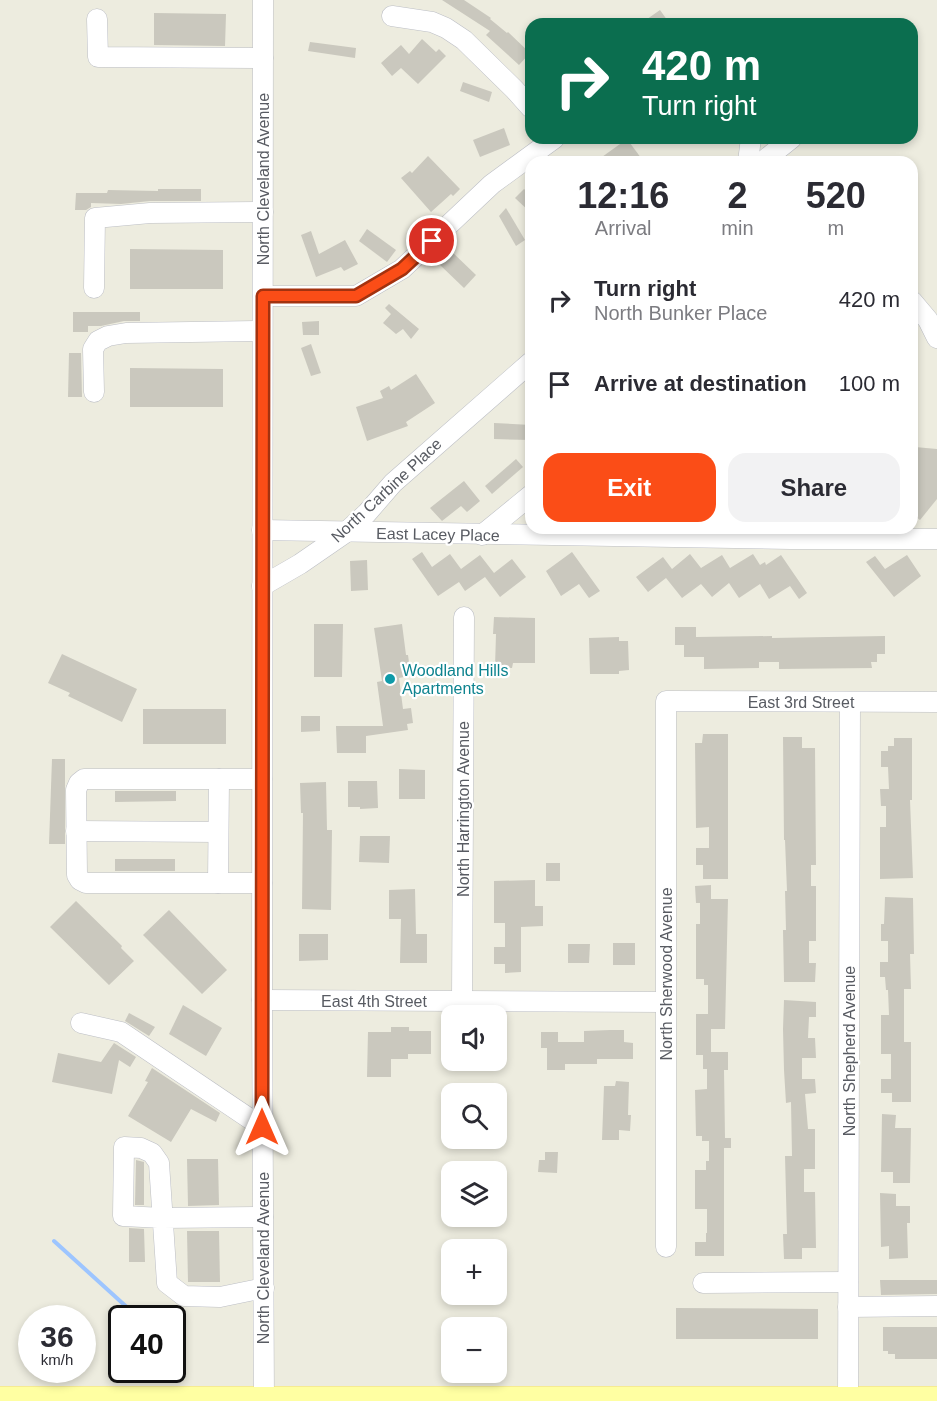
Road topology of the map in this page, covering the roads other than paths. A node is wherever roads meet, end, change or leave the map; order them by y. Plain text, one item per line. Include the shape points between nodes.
1 (263, 0) edge
2 (392, 16) dead end
3 (97, 19) dead end
4 (263, 58) junction
5 (525, 101) edge
6 (546, 144) edge
7 (784, 144) edge
8 (530, 156) edge
9 (770, 156) edge
10 (525, 160) edge
11 (263, 212) junction
12 (93, 288) dead end
13 (263, 296) junction
14 (918, 308) edge
15 (262, 331) junction
16 (937, 338) edge
17 (525, 367) edge
18 (93, 392) dead end
19 (525, 500) edge
20 (262, 530) junction
21 (345, 533) junction
22 (796, 534) edge
23 (482, 535) junction
24 (937, 539) edge
25 (262, 586) junction
26 (464, 617) dead end
27 (666, 702) joint
28 (850, 702) junction
29 (937, 702) edge
30 (219, 779) junction
31 (262, 779) junction
32 (76, 831) junction
33 (218, 832) junction
34 (218, 883) junction
35 (262, 884) junction
36 (262, 1000) junction
37 (462, 1001) junction
38 (665, 1002) junction
39 (81, 1023) dead end
40 (262, 1127) junction
41 (263, 1217) junction
42 (666, 1247) dead end
43 (848, 1282) junction
44 (703, 1283) dead end
45 (264, 1288) junction
46 (937, 1306) edge
47 (848, 1307) junction
48 (848, 1400) edge
49 (937, 1400) edge
50 (0, 1401) edge
51 (138, 1401) edge
52 (264, 1401) edge
53 (722, 1401) edge

1 - 4 street, North Cleveland Avenue
2 - 5 street via 447,28
3 - 4 street via 98,57
4 - 11 street, North Cleveland Avenue
6 - 8 street
7 - 9 street
10 - 13 street via 492,184 402,269 356,296
11 - 12 street via 150,213 95,218
11 - 13 street, North Cleveland Avenue
13 - 15 street, North Cleveland Avenue
14 - 16 street
15 - 18 street via 108,336 93,349
15 - 20 street, North Cleveland Avenue
17 - 21 street, North Carbine Place via 393,483
19 - 23 street
20 - 21 street, East Lacey Place
20 - 25 street, North Cleveland Avenue
21 - 23 street, East Lacey Place
21 - 25 street, North Carbine Place
22 - 23 street, East Lacey Place
22 - 24 street, East Lacey Place
25 - 31 street, North Cleveland Avenue
26 - 37 street, North Harrington Avenue
27 - 28 street, East 3rd Street
27 - 38 street, North Sherwood Avenue
28 - 29 street, East 3rd Street
28 - 43 street, North Shepherd Avenue
30 - 31 street
30 - 32 street via 84,779 76,790
30 - 33 street
31 - 35 street, North Cleveland Avenue
32 - 33 street
32 - 34 street via 77,875 86,883
33 - 34 street
34 - 35 street
35 - 36 street, North Cleveland Avenue
36 - 37 street, East 4th Street
36 - 40 street, North Cleveland Avenue
37 - 38 street, East 4th Street
38 - 42 street, North Sherwood Avenue
39 - 40 street via 121,1032
40 - 41 street, North Cleveland Avenue
41 - 45 street, North Cleveland Avenue
41 - 45 street via 163,1218 167,1283 184,1296 220,1298
43 - 44 street
43 - 47 street, North Shepherd Avenue
45 - 52 street, North Cleveland Avenue
46 - 47 street
47 - 48 street, North Shepherd Avenue
48 - 49 main road
48 - 53 main road
50 - 51 main road
51 - 52 main road
52 - 53 main road

